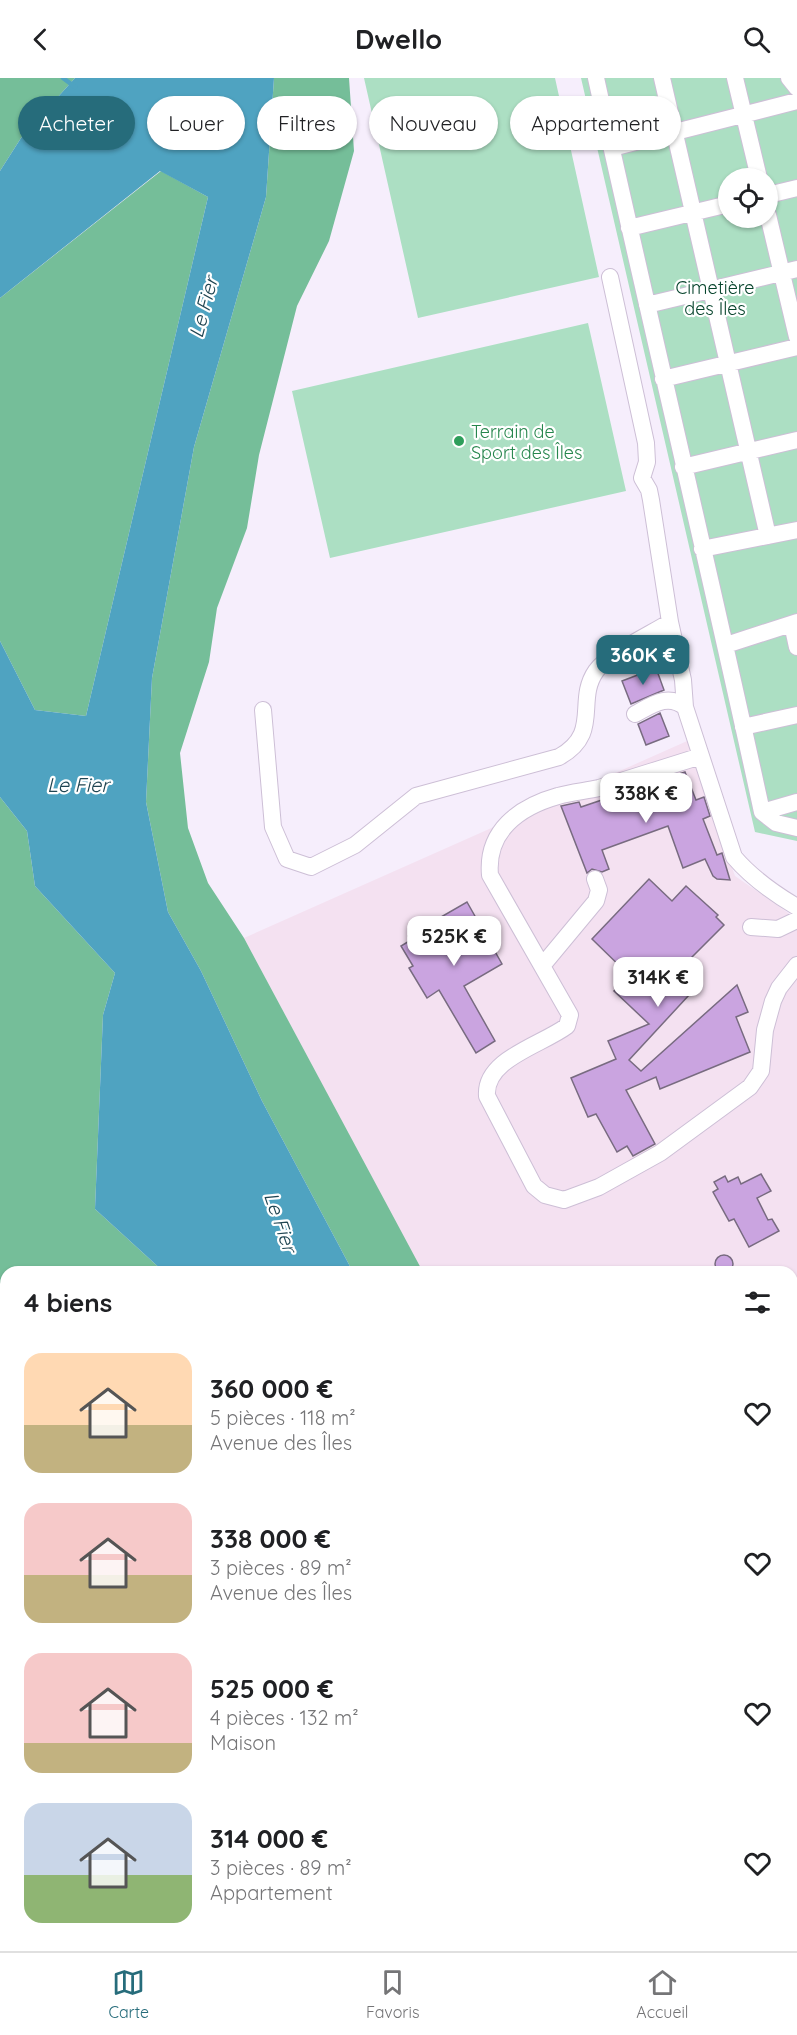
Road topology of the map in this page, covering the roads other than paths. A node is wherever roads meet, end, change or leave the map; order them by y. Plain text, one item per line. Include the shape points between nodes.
1 (596, 78) edge
2 (662, 78) edge
3 (735, 78) edge
4 (789, 78) edge
5 (797, 88) edge
6 (600, 96) edge
7 (666, 96) edge
8 (797, 101) edge
9 (744, 115) junction
10 (681, 131) edge
11 (612, 150) edge
12 (679, 150) edge
13 (757, 168) edge
14 (797, 188) edge
15 (778, 193) edge
16 (718, 207) edge
17 (693, 213) junction
18 (630, 228) junction
19 (773, 228) edge
20 (789, 271) edge
21 (610, 277) dead end
22 (711, 290) junction
23 (647, 305) junction
24 (797, 337) edge
25 (797, 347) edge
26 (728, 363) junction
27 (663, 379) junction
28 (797, 440) edge
29 (749, 452) junction
30 (683, 467) junction
31 (797, 530) edge
32 (768, 536) junction
33 (702, 549) junction
34 (670, 622) junction
35 (795, 623) edge
36 (726, 645) junction
37 (797, 647) edge
38 (685, 707) junction
39 (263, 710) dead end
40 (635, 714) dead end
41 (797, 715) edge
42 (743, 727) junction
43 (701, 756) junction
44 (797, 802) edge
45 (762, 812) junction
46 (797, 828) edge
47 (595, 879) dead end
48 (797, 907) edge
49 (797, 920) edge
50 (751, 927) dead end
51 (797, 965) edge
52 (542, 966) junction

1 - 6 street
2 - 7 street
3 - 9 street
4 - 5 street
8 - 9 street
9 - 10 street
9 - 13 street
11 - 18 street
12 - 17 street
14 - 15 street
16 - 17 street
17 - 18 street
17 - 22 street
18 - 23 street
19 - 20 street
20 - 22 street
20 - 24 street
21 - 34 street via 643,423 646,462 642,478 649,490
22 - 23 street
22 - 26 street
23 - 27 street
25 - 26 street
26 - 27 street
26 - 29 street
27 - 30 street
28 - 29 street
29 - 30 street
29 - 32 street
30 - 33 street
31 - 32 street
32 - 33 street
33 - 36 street
34 - 38 street
34 - 39 street via 597,670 590,683 585,727 567,753 416,796 355,845 311,867 287,859 273,827
35 - 36 street
35 - 37 street
36 - 42 street
38 - 40 street via 670,699
38 - 43 street
41 - 42 street
42 - 45 street
43 - 48 street via 734,857 747,873
43 - 52 street via 594,789 557,796 520,812 498,833 490,853 490,875
44 - 45 street
45 - 46 street via 776,823
47 - 52 street via 599,890 596,901
49 - 50 street via 778,929
51 - 52 street via 773,1001 761,1071 750,1087 660,1153 598,1187 564,1200 545,1195 534,1185 487,1096 489,1078 497,1067 569,1023 569,1012

